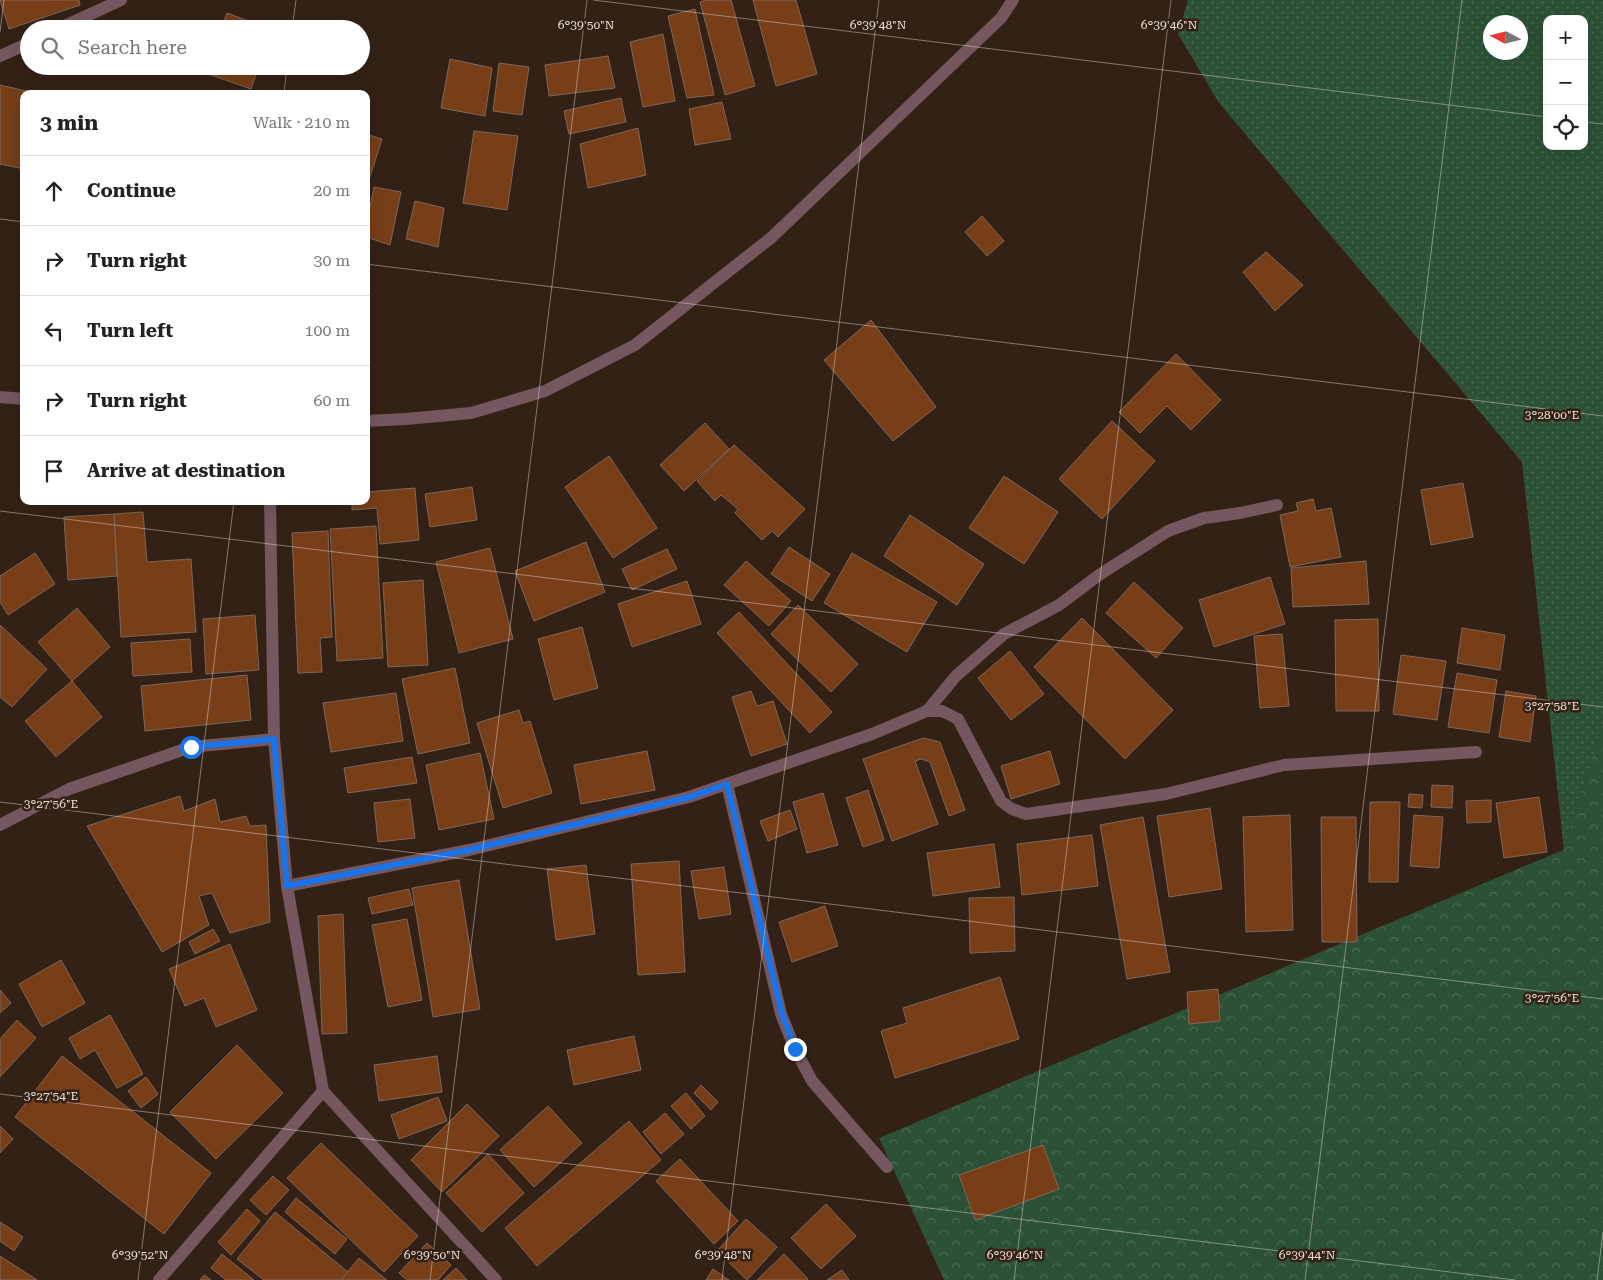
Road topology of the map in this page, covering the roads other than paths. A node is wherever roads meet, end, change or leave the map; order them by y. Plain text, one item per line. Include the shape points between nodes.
1 (120, 0) edge
2 (1014, 0) edge
3 (77, 20) edge
4 (20, 46) edge
5 (0, 56) edge
6 (0, 397) edge
7 (20, 399) edge
8 (370, 421) edge
9 (270, 505) edge
10 (1277, 505) dead end
11 (927, 710) junction
12 (274, 739) junction
13 (1476, 752) dead end
14 (727, 784) junction
15 (0, 825) edge
16 (287, 886) junction
17 (323, 1091) junction
18 (887, 1167) dead end
19 (159, 1280) edge
20 (496, 1280) edge

1 - 3 street
2 - 8 street via 1001,18 772,237 635,346 545,391 471,412
4 - 5 street
6 - 7 street
9 - 12 street
10 - 11 street via 1204,518 1168,531 1098,575 1058,605 1004,634 956,676
11 - 13 street via 942,711 958,719 1001,801 1026,814 1166,794 1284,765
11 - 14 street via 872,734
12 - 15 street via 191,747 69,790
12 - 16 street
14 - 16 street via 690,797 469,850
14 - 18 street via 782,1014 795,1049 812,1081
16 - 17 street
17 - 19 street
17 - 20 street

